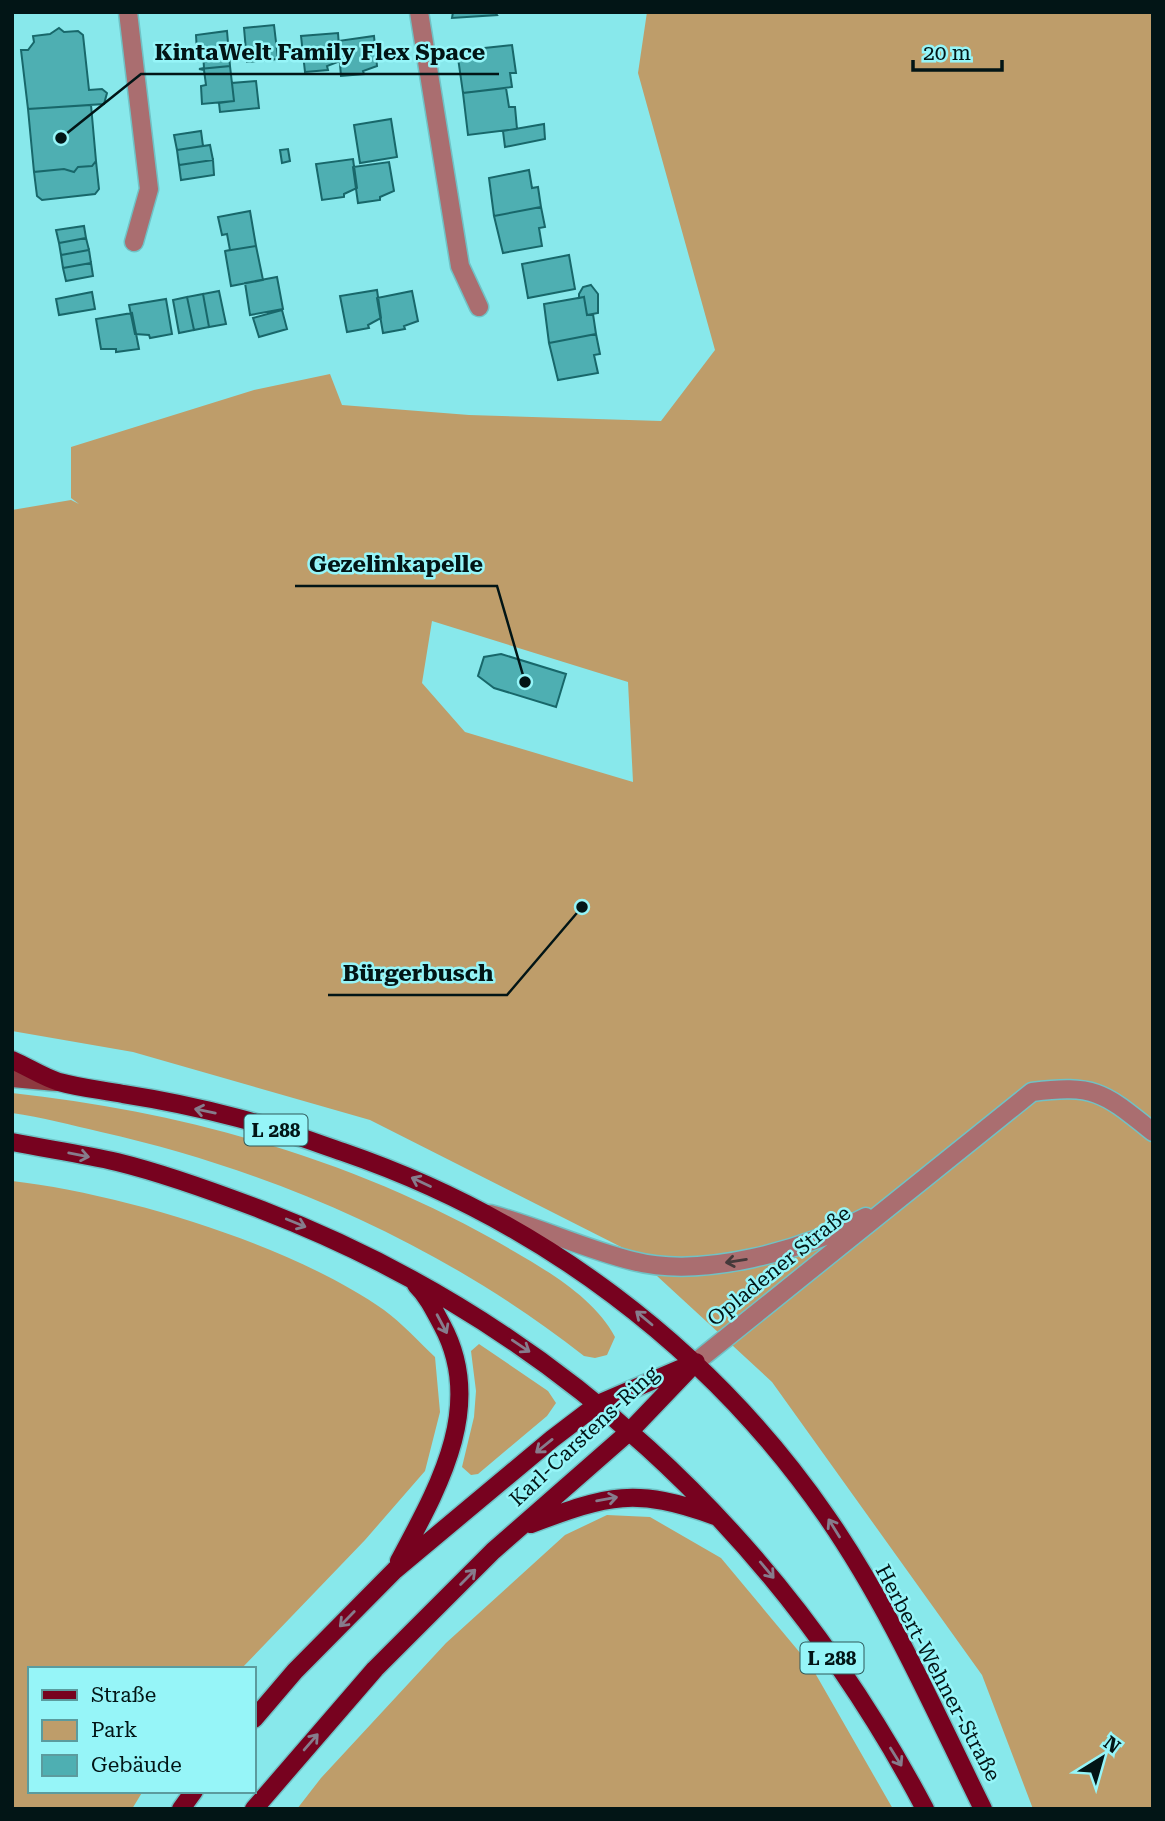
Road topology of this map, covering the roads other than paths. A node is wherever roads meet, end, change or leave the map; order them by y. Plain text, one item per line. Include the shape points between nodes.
1 (128, 12) edge
2 (419, 12) edge
3 (134, 242) dead end
4 (479, 307) dead end
5 (12, 1060) edge
6 (12, 1078) edge
7 (59, 1082) junction
8 (1153, 1132) edge
9 (12, 1142) edge
10 (891, 1204) junction
11 (483, 1212) junction
12 (401, 1270) junction
13 (696, 1362) junction
14 (598, 1404) junction
15 (630, 1431) junction
16 (722, 1518) junction
17 (519, 1528) junction
18 (395, 1570) junction
19 (256, 1717) edge
20 (193, 1793) edge
21 (181, 1809) edge
22 (254, 1809) edge
23 (925, 1809) edge
24 (983, 1809) edge

1 - 3 street via 149,190
2 - 4 street via 460,265
5 - 7 main road, L 288
6 - 7 main road, L 288
11 -> 7 main road, L 288 via 413,1178 239,1118
8 - 10 street, Opladener Straße via 1109,1097 1072,1087 1032,1092
9 -> 12 main road, L 288 via 118,1162 206,1189
10 -> 11 street, Opladener Straße via 783,1250 718,1264 666,1266 634,1262
10 - 13 street, Opladener Straße
13 -> 11 main road, L 288 via 623,1300
12 -> 14 main road, L 288 via 549,1365
12 -> 18 main road via 427,1296 451,1341 461,1382 458,1429 443,1474
13 - 14 main road, Karl-Carstens-Ring
13 - 15 main road, Karl-Carstens-Ring
24 -> 13 main road, Herbert-Wehner-Straße / L 288 via 912,1662 828,1518 788,1465
14 - 15 main road, L 288
14 -> 18 main road, Karl-Carstens-Ring
15 - 16 main road, L 288
15 - 17 main road, Karl-Carstens-Ring
17 -> 16 main road via 605,1498 633,1495 663,1499
16 -> 23 main road, L 288 via 770,1573 851,1684
22 -> 17 main road, Karl-Carstens-Ring via 375,1669
18 -> 19 main road, Karl-Carstens-Ring
20 - 21 main road

